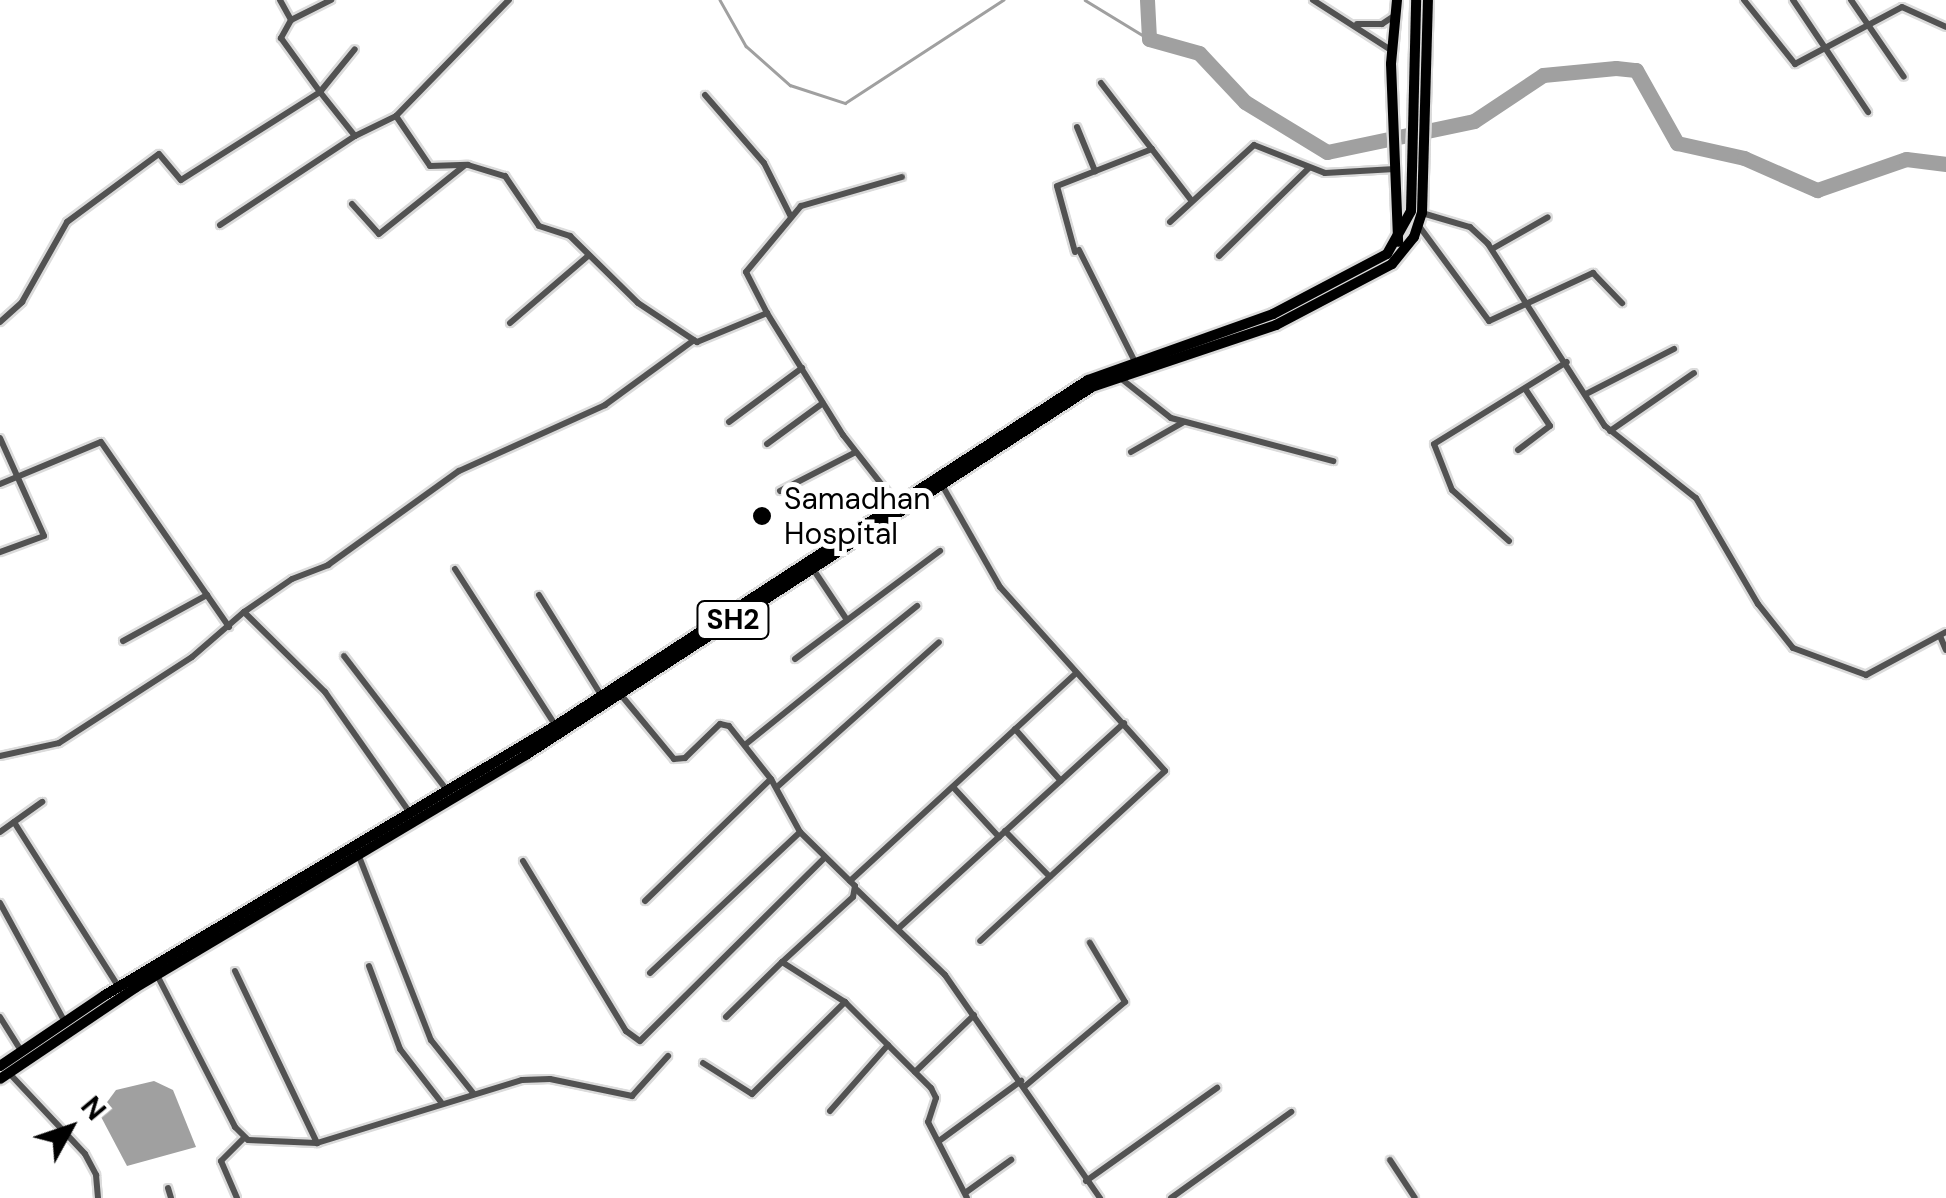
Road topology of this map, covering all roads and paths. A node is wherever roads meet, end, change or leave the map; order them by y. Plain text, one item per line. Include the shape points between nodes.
1 (280, 0) edge
2 (331, 0) edge
3 (509, 0) edge
4 (1313, 0) edge
5 (1397, 0) edge
6 (1416, 0) edge
7 (1428, 0) edge
8 (1744, 0) edge
9 (1793, 0) edge
10 (1851, 0) edge
11 (1904, 4) edge
12 (1394, 16) junction
13 (291, 20) junction
14 (1356, 24) junction
15 (1870, 24) junction
16 (1946, 27) edge
17 (1826, 48) junction
18 (355, 49) dead end
19 (1392, 51) junction
20 (1904, 78) dead end
21 (1101, 84) dead end
22 (320, 92) junction
23 (705, 95) dead end
24 (1868, 112) dead end
25 (396, 116) junction
26 (1077, 127) dead end
27 (355, 136) junction
28 (1152, 149) junction
29 (465, 165) junction
30 (1396, 166) junction
31 (1309, 168) junction
32 (1095, 172) junction
33 (902, 177) dead end
34 (1192, 201) junction
35 (352, 204) dead end
36 (1422, 212) junction
37 (1548, 216) dead end
38 (791, 218) junction
39 (1170, 222) dead end
40 (220, 225) dead end
41 (1418, 226) junction
42 (1398, 242) junction
43 (1492, 249) junction
44 (589, 255) junction
45 (1219, 256) dead end
46 (1390, 259) junction
47 (1622, 303) dead end
48 (1530, 304) junction
49 (767, 313) junction
50 (0, 322) edge
51 (510, 323) dead end
52 (694, 340) junction
53 (1674, 349) dead end
54 (1134, 360) junction
55 (1567, 362) junction
56 (802, 368) junction
57 (1694, 373) dead end
58 (1118, 376) junction
59 (1526, 390) junction
60 (1586, 394) junction
61 (823, 403) junction
62 (729, 422) dead end
63 (1184, 422) junction
64 (1610, 431) junction
65 (0, 438) edge
66 (766, 444) dead end
67 (1518, 450) dead end
68 (856, 452) junction
69 (1131, 452) dead end
70 (1333, 461) dead end
71 (21, 478) junction
72 (0, 484) edge
73 (942, 485) junction
74 (780, 491) dead end
75 (897, 504) junction
76 (1509, 542) dead end
77 (940, 551) dead end
78 (0, 552) edge
79 (812, 568) junction
80 (455, 569) dead end
81 (207, 595) junction
82 (540, 596) dead end
83 (917, 606) dead end
84 (244, 612) junction
85 (847, 620) junction
86 (228, 627) junction
87 (1943, 634) edge
88 (123, 641) dead end
89 (939, 642) dead end
90 (1946, 650) edge
91 (344, 656) dead end
92 (794, 658) dead end
93 (1075, 674) junction
94 (620, 694) junction
95 (602, 696) junction
96 (1124, 724) junction
97 (555, 726) junction
98 (1015, 729) junction
99 (746, 744) junction
100 (0, 756) edge
101 (771, 778) junction
102 (474, 781) junction
103 (1060, 781) junction
104 (776, 787) junction
105 (953, 787) junction
106 (448, 791) junction
107 (42, 802) dead end
108 (410, 812) junction
109 (14, 822) junction
110 (0, 832) edge
111 (800, 832) junction
112 (1002, 834) junction
113 (358, 853) junction
114 (824, 858) junction
115 (523, 860) dead end
116 (1050, 877) junction
117 (850, 881) junction
118 (857, 890) junction
119 (645, 901) dead end
120 (0, 904) edge
121 (900, 927) junction
122 (980, 941) dead end
123 (1090, 943) dead end
124 (782, 962) junction
125 (370, 966) dead end
126 (236, 972) dead end
127 (157, 974) junction
128 (650, 974) dead end
129 (119, 987) junction
130 (845, 1002) junction
131 (974, 1015) junction
132 (726, 1017) dead end
133 (0, 1018) edge
134 (65, 1022) junction
135 (888, 1046) junction
136 (22, 1052) junction
137 (668, 1056) dead end
138 (703, 1063) dead end
139 (914, 1072) junction
140 (3, 1073) edge
141 (1022, 1084) junction
142 (1217, 1088) dead end
143 (474, 1094) junction
144 (441, 1102) junction
145 (830, 1111) dead end
146 (1291, 1112) dead end
147 (244, 1138) junction
148 (938, 1141) junction
149 (317, 1142) junction
150 (1011, 1160) dead end
151 (1390, 1160) dead end
152 (1086, 1181) junction
153 (168, 1188) dead end
154 (966, 1195) edge
155 (98, 1198) edge
156 (172, 1198) edge
157 (237, 1198) edge
158 (1100, 1198) edge
159 (1171, 1198) edge
160 (1415, 1198) edge

1 - 13 street
2 - 13 street
3 - 25 street
4 - 14 street
5 - 12 main road
6 - 42 main road, SH2 via 1411,211
7 - 36 main road, SH2
8 - 17 street via 1790,62
9 - 17 street
10 - 15 street
11 - 15 street
11 - 16 street
12 - 14 street via 1382,24
12 - 19 main road
13 - 22 street via 281,38
14 - 19 street
15 - 17 street
15 - 20 street
17 - 24 street
18 - 22 street
19 - 30 main road
21 - 28 street
22 - 27 street
22 - 50 street via 182,179 161,154 149,160 67,222 22,302
23 - 38 street via 764,163
25 - 27 street
25 - 29 street via 430,166
26 - 32 street
27 - 40 street
28 - 32 street
28 - 34 street
29 - 35 street via 379,234
29 - 44 street via 504,176 539,226 565,233
30 - 31 street
30 - 42 main road
31 - 34 street via 1254,145
31 - 45 street
32 - 54 street via 1056,188 1077,251
33 - 38 street via 804,204
34 - 39 street
36 - 41 main road, SH2
36 - 43 street via 1470,227
37 - 43 street
38 - 49 street via 746,272
41 - 46 main road, SH2
41 - 48 street via 1440,247 1485,320
42 - 46 main road, SH2
43 - 48 street
44 - 51 street
44 - 52 street via 638,303
46 - 54 main road, SH2 via 1247,325
46 - 58 main road, SH2 via 1276,325
47 - 48 street via 1593,274
48 - 55 street
49 - 52 street via 708,342
49 - 56 street
52 - 84 street via 605,404 444,481 328,565 292,578
53 - 60 street
54 - 75 main road, SH2 via 1070,390
55 - 59 street
55 - 60 street
56 - 61 street
56 - 62 street
57 - 64 street
58 - 63 street via 1160,413
58 - 73 main road, SH2
59 - 67 street via 1550,426
59 - 76 street via 1463,432 1437,440 1433,450 1452,490
60 - 64 street
61 - 66 street
61 - 68 street
63 - 69 street
63 - 70 street
64 - 87 street via 1696,498 1758,604 1793,648 1866,675
65 - 71 street
68 - 74 street
68 - 75 street
71 - 72 street
71 - 78 street via 44,540
71 - 81 street via 101,442
73 - 79 main road, SH2
73 - 93 street via 991,575
75 - 95 main road, SH2
77 - 85 street
79 - 85 street
79 - 94 main road, SH2
80 - 97 street
81 - 86 street
81 - 88 street
82 - 95 street
83 - 99 street
84 - 86 street
84 - 108 street via 333,702
85 - 92 street
86 - 100 street via 59,743
87 - 90 street
89 - 104 street
91 - 106 street
93 - 96 street
93 - 98 street
94 - 99 street via 674,758 685,758 720,724
94 - 102 main road, SH2
95 - 97 main road, SH2
96 - 103 street
96 - 116 street via 1165,771
97 - 102 main road, SH2
98 - 103 street
98 - 105 street
99 - 101 street
101 - 104 street
101 - 119 street
102 - 106 main road, SH2
102 - 113 main road, SH2
103 - 112 street
104 - 111 street
105 - 112 street
105 - 117 street
106 - 108 main road, SH2
107 - 109 street
108 - 129 main road, SH2
109 - 110 street
109 - 129 street
111 - 114 street
111 - 128 street
112 - 116 street
112 - 121 street
113 - 127 main road, SH2
113 - 143 street via 431,1040
114 - 115 street via 640,1041 626,1031
114 - 117 street
116 - 122 street
117 - 118 street
118 - 121 street
118 - 124 street
120 - 134 street
121 - 131 street
123 - 141 street via 1125,1002
124 - 130 street
124 - 132 street
125 - 144 street via 400,1048
126 - 149 street
127 - 140 main road, SH2
127 - 147 street
129 - 134 main road, SH2
130 - 135 street
130 - 138 street via 752,1094
131 - 139 street
131 - 141 street
133 - 136 street
134 - 136 main road, SH2
135 - 139 street
135 - 145 street
136 - 140 main road, SH2
137 - 143 street via 632,1096 550,1079
139 - 148 street via 935,1094 928,1122
140 - 155 street via 85,1154
141 - 148 street
141 - 152 street
142 - 152 street
143 - 144 street
144 - 149 street
146 - 159 street
147 - 149 street
147 - 157 street via 221,1162
148 - 154 street
150 - 154 street
151 - 160 street
152 - 158 street
153 - 156 street

